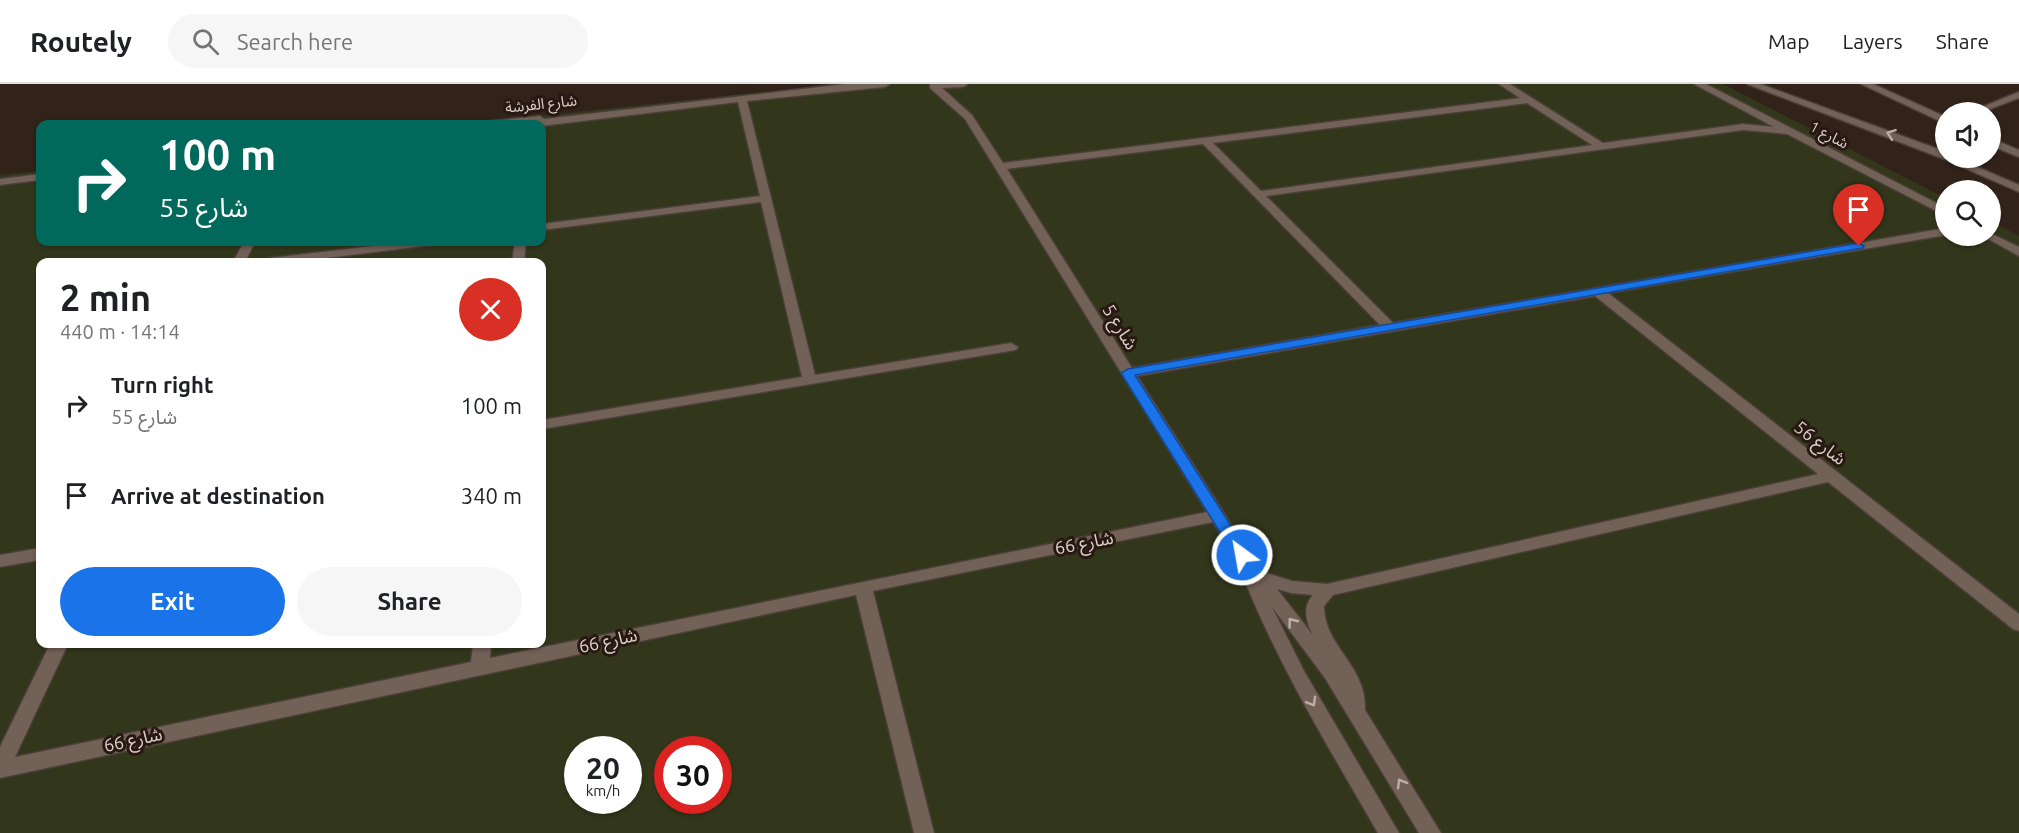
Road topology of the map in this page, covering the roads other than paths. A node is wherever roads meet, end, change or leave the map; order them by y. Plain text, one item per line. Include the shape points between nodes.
1 (868, 84) edge
2 (885, 84) edge
3 (965, 84) edge
4 (1504, 84) edge
5 (1699, 84) edge
6 (1710, 84) edge
7 (1752, 84) edge
8 (1866, 84) edge
9 (929, 85) edge
10 (845, 87) junction
11 (2019, 95) edge
12 (742, 100) junction
13 (1527, 100) junction
14 (2001, 102) edge
15 (600, 115) junction
16 (1759, 116) junction
17 (1935, 116) edge
18 (969, 117) junction
19 (537, 120) edge
20 (546, 122) edge
21 (1743, 127) junction
22 (1788, 131) junction
23 (1206, 141) junction
24 (1600, 146) junction
25 (2001, 146) edge
26 (1935, 151) edge
27 (2019, 154) edge
28 (1000, 168) junction
29 (1975, 168) edge
30 (1986, 168) edge
31 (36, 178) edge
32 (0, 182) edge
33 (2019, 182) edge
34 (2019, 189) edge
35 (1259, 194) junction
36 (766, 198) junction
37 (1935, 199) edge
38 (1935, 207) edge
39 (546, 226) edge
40 (1935, 233) edge
41 (2001, 233) edge
42 (2001, 242) edge
43 (2019, 242) edge
44 (400, 246) edge
45 (2019, 252) edge
46 (302, 258) edge
47 (1597, 291) junction
48 (1390, 328) junction
49 (1011, 347) dead end
50 (1128, 373) junction
51 (810, 381) junction
52 (546, 424) edge
53 (1830, 476) junction
54 (1217, 516) junction
55 (36, 555) edge
56 (1242, 555) junction
57 (0, 561) edge
58 (1258, 576) junction
59 (864, 587) junction
60 (1327, 590) junction
61 (2019, 624) edge
62 (57, 648) edge
63 (482, 648) edge
64 (480, 668) junction
65 (1356, 710) junction
66 (0, 769) edge
67 (924, 833) edge
68 (1389, 833) edge
69 (1431, 833) edge

1 - 10 street, شارع الفرشة
2 - 10 street, شارع الفرشة
3 - 9 street
3 - 18 street, شارع 5
4 - 13 street
5 - 16 street, شارع 1
6 - 37 street, شارع 1
26 -> 7 street, شارع 1
8 - 17 street
9 - 18 street, شارع 5
10 - 12 street, شارع الفرشة
11 - 14 street
12 - 15 street, شارع الفرشة
12 - 36 street
13 - 23 street
13 - 24 street
15 - 19 street, شارع الفرشة
15 - 20 street, شارع الفرشة
16 - 21 street
16 - 22 street, شارع 1
18 - 28 street, شارع 5
21 - 22 street
21 - 24 street
22 - 38 street, شارع 1
23 - 28 street
23 - 35 street
24 - 35 street
25 - 27 street
28 - 50 street, شارع 5
29 - 34 street, شارع 1
30 - 33 street
31 - 32 street
35 - 48 street
36 - 39 street
36 - 51 street
40 - 47 street
41 - 43 street
42 - 45 street
44 - 46 street
47 - 48 street
47 - 53 street, شارع 56
48 - 50 street
49 - 51 street
50 - 54 street, شارع 5
51 - 52 street
53 - 60 street
53 - 61 street, شارع 56
54 - 56 street, شارع 5
54 - 59 street, شارع 66
55 - 57 street
56 - 58 street
56 -> 68 street via 1279,644
58 - 60 street via 1292,587
65 -> 58 street
59 - 64 street, شارع 66
59 - 67 street
60 - 65 street via 1315,604 1315,622 1355,682
62 - 66 street
63 - 64 street
64 - 66 street, شارع 66
69 -> 65 street

